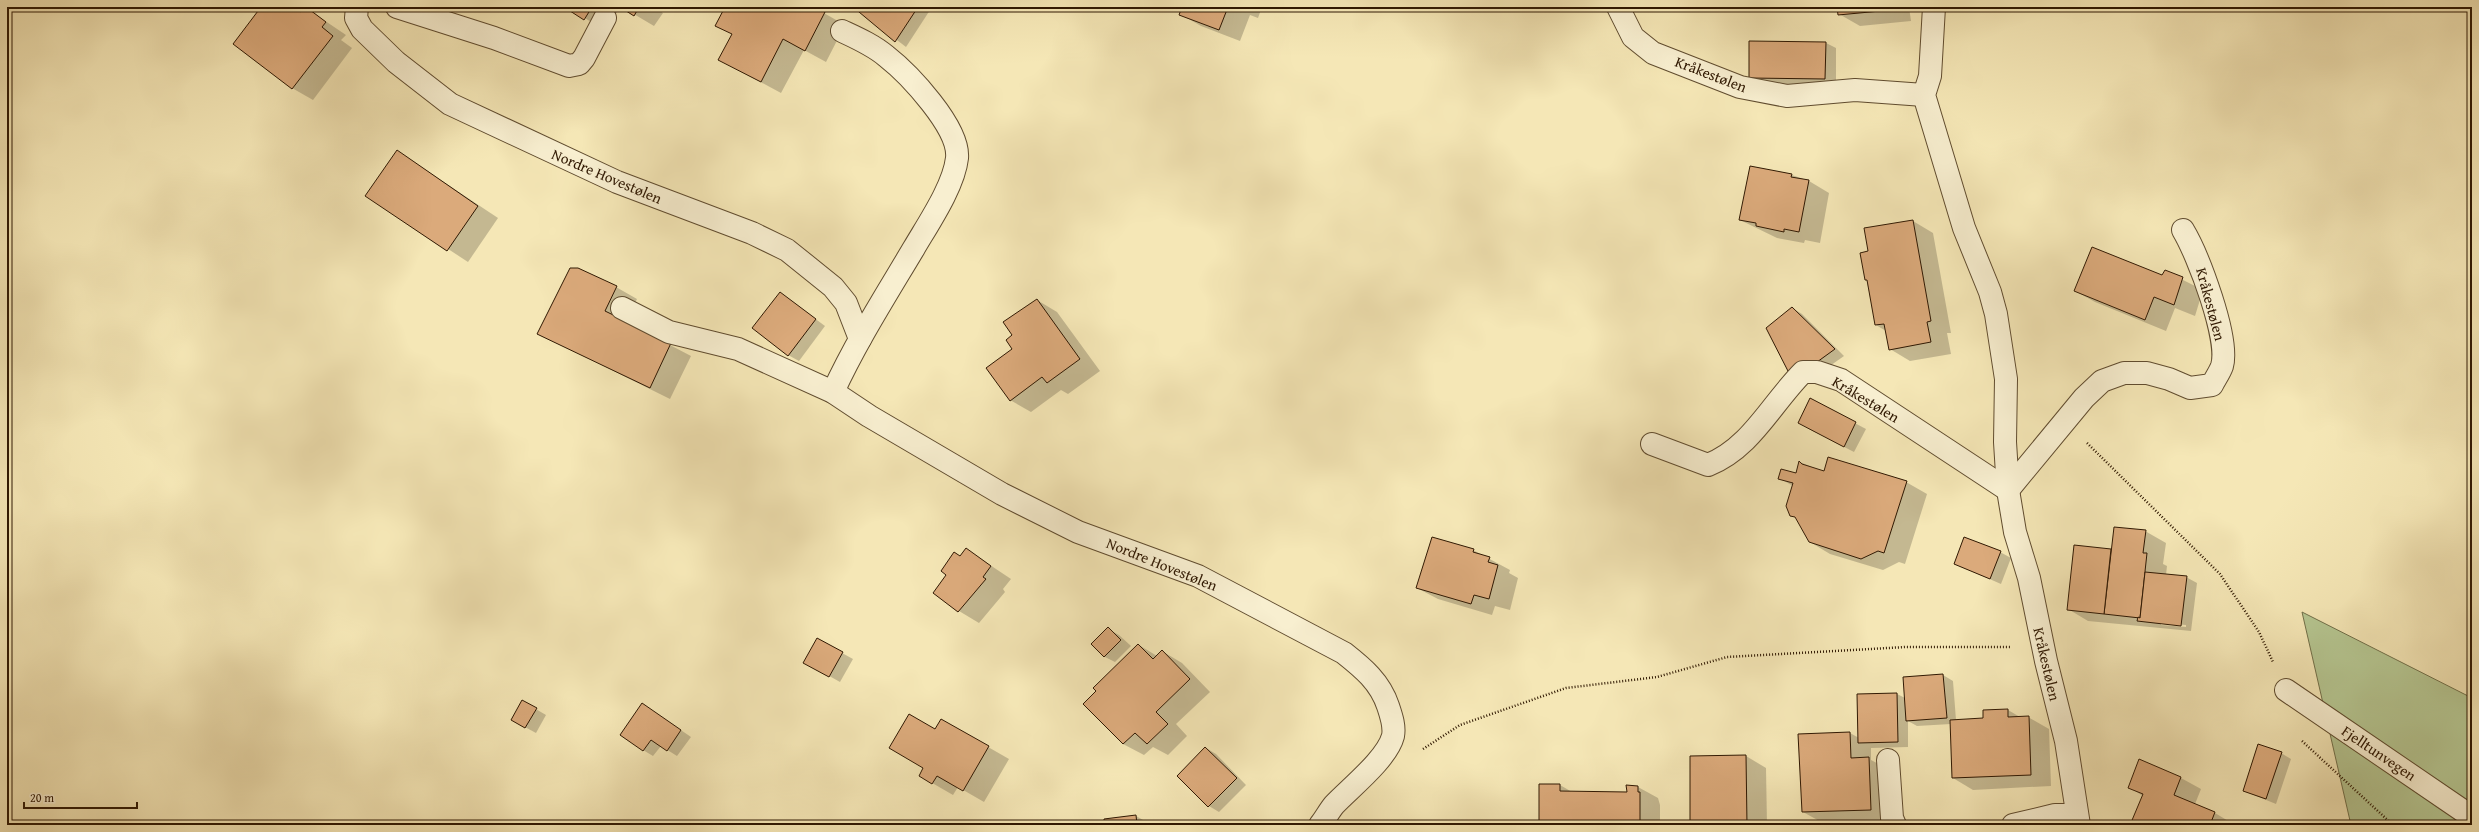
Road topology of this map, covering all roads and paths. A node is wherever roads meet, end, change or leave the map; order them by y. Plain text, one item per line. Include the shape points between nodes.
1 (357, 7) edge
2 (397, 7) edge
3 (1618, 7) edge
4 (1934, 7) edge
5 (605, 18) dead end
6 (842, 31) dead end
7 (1924, 95) junction
8 (2184, 230) dead end
9 (622, 308) dead end
10 (860, 339) junction
11 (833, 392) junction
12 (2064, 421) junction
13 (1652, 444) dead end
14 (2008, 490) junction
15 (2043, 647) junction
16 (2286, 690) joint
17 (2300, 740) dead end
18 (1379, 759) junction
19 (1888, 760) dead end
20 (2472, 817) edge
21 (2078, 820) edge
22 (1320, 825) edge
23 (1895, 825) edge
24 (2013, 825) edge
25 (2393, 825) edge

1 - 10 lane, Nordre Hovestølen via 356,18 362,29 396,62 450,104 488,124 617,182 752,233 787,250 833,287 846,303
2 - 5 lane via 570,66 579,64 584,58
3 - 7 lane, Kråkestølen via 1633,37 1653,53 1740,87 1787,96 1855,90
4 - 7 lane via 1930,76
6 - 10 lane via 863,40 902,71 948,126 957,158 943,198
7 - 14 lane, Kråkestølen via 1964,228 1990,292 1996,314 2006,379 2005,442
8 - 12 lane, Kråkestølen via 2204,273 2222,341 2222,365 2212,385 2190,388 2147,373 2124,373 2102,381
9 - 11 lane, Nordre Hovestølen via 669,332 738,349
10 - 11 lane
11 - 18 lane, Nordre Hovestølen via 1002,494 1078,532 1198,576 1344,653 1373,677 1386,700 1393,721 1393,736
12 - 14 lane, Kråkestølen
12 - 16 path via 2220,574 2258,632
13 - 14 lane, Kråkestølen via 1708,465 1725,458 1745,441 1803,372 1817,372 1841,380
14 - 15 lane, Kråkestølen
15 - 18 path via 1906,647 1727,657 1657,677 1566,688 1460,725 1401,763
15 - 21 lane, Kråkestølen via 2066,741
16 - 20 lane, Fjelltunvegen
17 - 25 path
18 - 22 lane, Nordre Hovestølen via 1334,806
19 - 23 lane via 1892,818
21 - 24 lane, Kråkestølen via 2055,815

